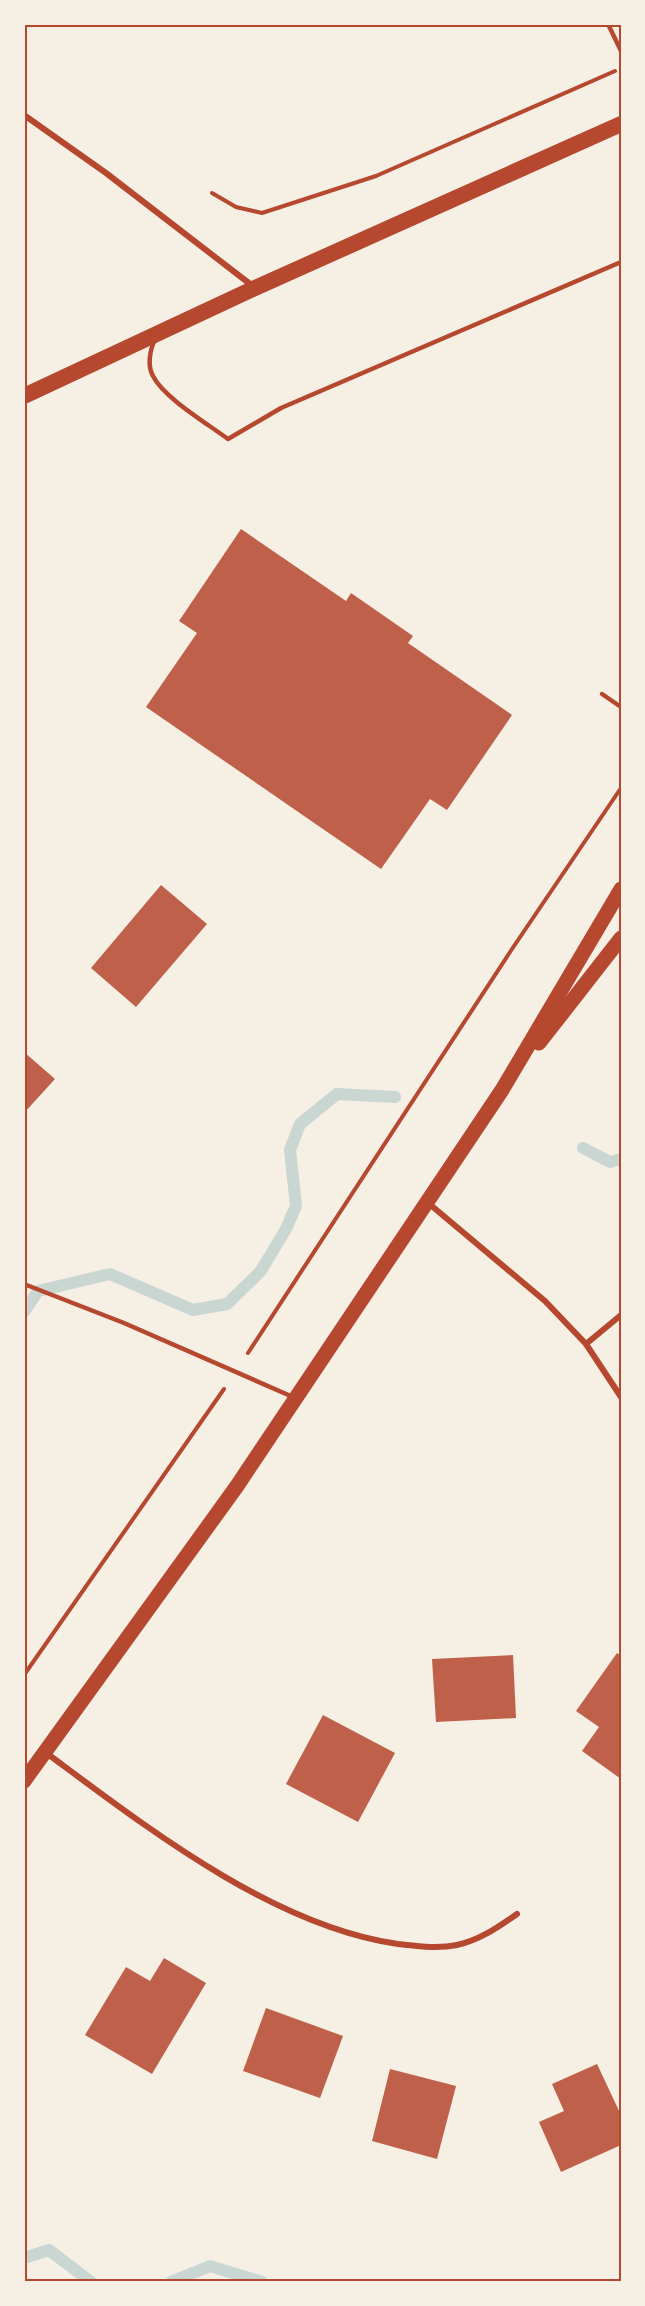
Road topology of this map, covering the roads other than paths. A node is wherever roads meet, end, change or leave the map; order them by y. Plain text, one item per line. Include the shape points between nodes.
1 (608, 24) edge
2 (621, 51) edge
3 (24, 116) edge
4 (621, 124) edge
5 (621, 262) edge
6 (255, 288) junction
7 (159, 332) junction
8 (24, 396) edge
9 (602, 694) dead end
10 (621, 707) edge
11 (621, 889) edge
12 (621, 938) edge
13 (501, 1090) junction
14 (427, 1202) junction
15 (24, 1284) edge
16 (621, 1315) edge
17 (586, 1344) junction
18 (621, 1397) edge
19 (296, 1398) junction
20 (45, 1751) junction
21 (24, 1781) edge
22 (517, 1914) dead end

1 - 2 lane
3 - 6 street via 106,173
4 - 6 highway
5 - 7 lane via 281,408 228,439 179,404 152,375 150,350
6 - 7 highway
7 - 8 highway
9 - 10 lane
11 - 13 main road
12 - 13 main road
13 - 14 main road
14 - 17 street via 545,1302
14 - 19 main road
15 - 19 lane
16 - 17 street
17 - 18 street
19 - 20 main road
20 - 21 main road
20 - 22 street via 111,1801 205,1863 280,1908 327,1927 384,1942 426,1947 456,1945 482,1937

